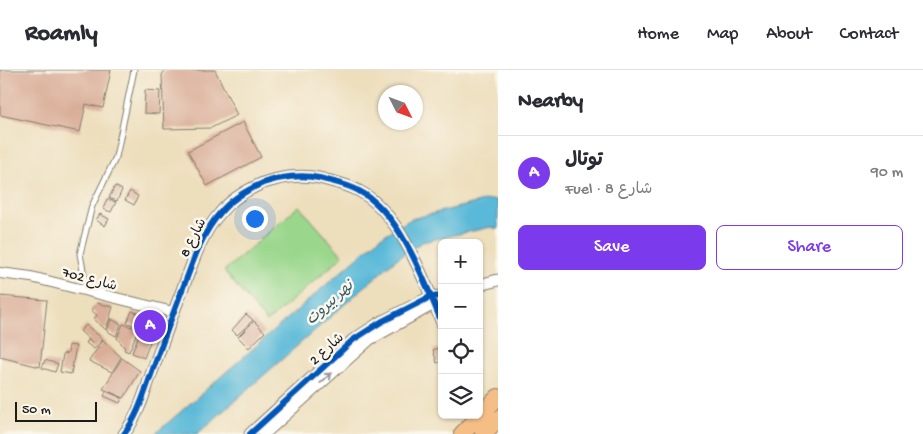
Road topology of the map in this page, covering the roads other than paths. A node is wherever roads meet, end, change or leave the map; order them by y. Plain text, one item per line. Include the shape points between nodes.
1 (134, 70) edge
2 (0, 273) edge
3 (498, 280) edge
4 (483, 285) edge
5 (88, 292) junction
6 (437, 299) edge
7 (173, 312) junction
8 (498, 397) edge
9 (483, 408) edge
10 (474, 419) edge
11 (498, 419) edge
12 (124, 434) edge
13 (250, 434) edge
14 (264, 434) edge
15 (462, 434) edge
16 (483, 434) edge

1 - 5 lane via 116,157 92,206 80,254
2 - 5 street, شارع 702 via 31,277
3 - 4 street
5 - 7 street, شارع 702
6 - 7 street, شارع 8 via 416,266 397,226 376,202 359,191 314,177 276,179 235,198 221,211 208,227
6 - 13 street, شارع 2 via 381,322 353,340
14 -> 6 street, شارع 2 via 370,339
7 - 12 street, شارع 8 via 140,407
8 - 9 highway
10 - 15 highway
11 - 16 highway

